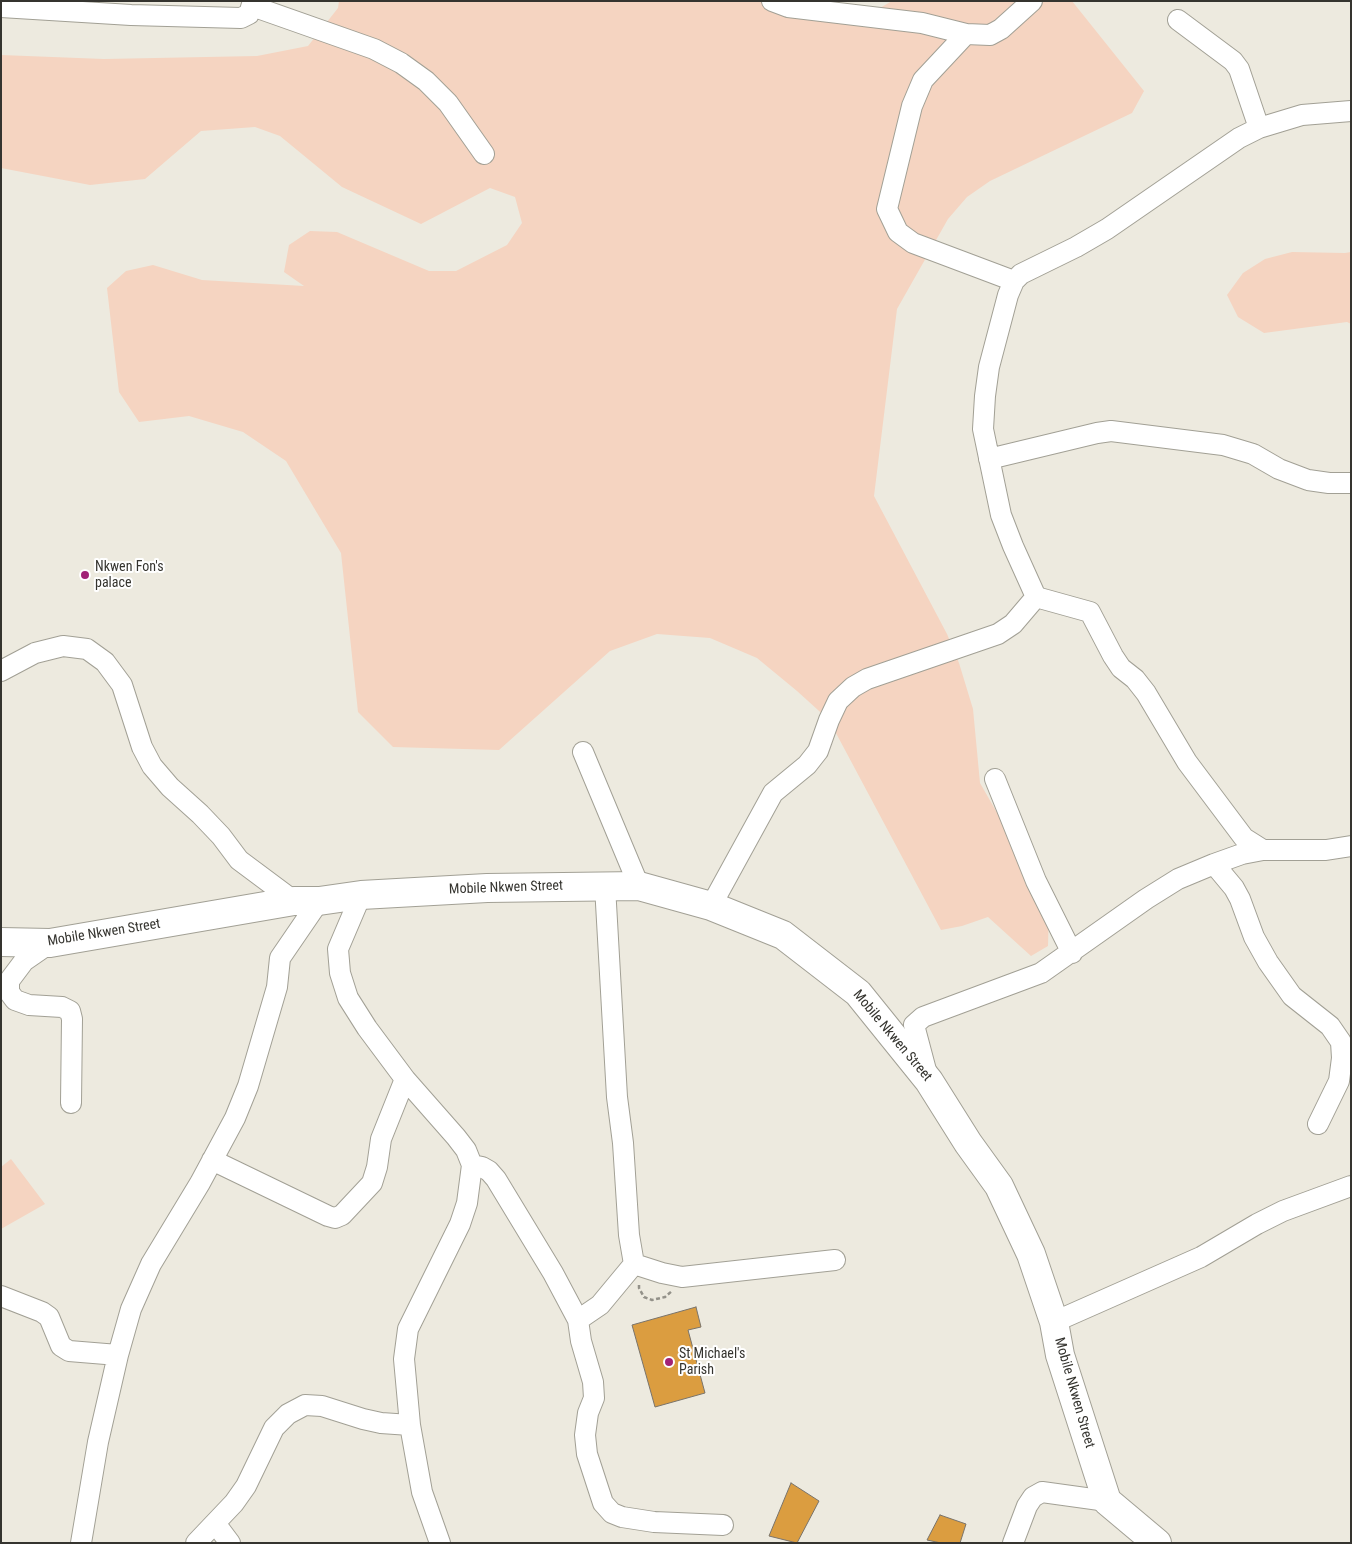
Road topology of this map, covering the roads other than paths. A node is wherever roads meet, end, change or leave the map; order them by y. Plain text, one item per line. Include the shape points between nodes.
1 (1032, 1) edge
2 (784, 3) edge
3 (252, 4) edge
4 (1, 7) edge
5 (1178, 20) dead end
6 (966, 34) junction
7 (1351, 112) edge
8 (1259, 128) junction
9 (484, 154) dead end
10 (1014, 281) junction
11 (989, 459) junction
12 (1351, 483) edge
13 (1036, 597) junction
14 (1, 671) edge
15 (583, 752) dead end
16 (995, 779) dead end
17 (1243, 846) junction
18 (1351, 846) edge
19 (1214, 864) junction
20 (605, 886) junction
21 (639, 886) junction
22 (361, 895) junction
23 (306, 901) junction
24 (710, 906) junction
25 (1, 942) edge
26 (50, 943) junction
27 (1072, 953) junction
28 (405, 1079) junction
29 (929, 1081) junction
30 (71, 1103) dead end
31 (1318, 1124) dead end
32 (212, 1160) junction
33 (472, 1165) junction
34 (1351, 1186) edge
35 (835, 1260) dead end
36 (634, 1264) junction
37 (1, 1296) edge
38 (578, 1320) junction
39 (1054, 1322) junction
40 (118, 1355) junction
41 (410, 1425) junction
42 (1107, 1501) junction
43 (215, 1523) junction
44 (723, 1525) dead end
45 (436, 1541) edge
46 (81, 1543) edge
47 (196, 1543) edge
48 (230, 1543) edge
49 (1013, 1543) edge
50 (1158, 1543) edge

1 - 6 street via 990,35
2 - 6 street via 922,23
3 - 4 street via 249,14 241,18
3 - 9 street via 374,49 401,63 426,80 448,103
5 - 8 street via 1239,69
6 - 10 street via 923,80 912,106 887,209 898,232 913,244
7 - 8 street via 1302,116
8 - 10 street via 1239,138 1107,229 1021,274
10 - 11 street via 988,368 984,396 983,429
11 - 12 street via 1111,431 1223,444 1308,480 1329,484
11 - 13 street via 1001,515
13 - 17 street via 1090,612 1113,656 1146,693
13 - 24 street via 1013,624 998,634 867,679 838,701 818,751 808,766 773,793
14 - 23 street via 35,653 63,646 87,649 105,662 122,685 142,747 152,766 200,814 239,860
15 - 21 street
16 - 27 street via 1036,881
17 - 18 street via 1263,850 1326,850
17 - 19 street
19 - 27 street via 1178,879 1154,894
19 - 31 street via 1234,888 1254,937 1292,996 1330,1026 1341,1042 1338,1081
20 - 21 highway, Mobile Nkwen Street
20 - 22 highway, Mobile Nkwen Street
20 - 36 street via 617,1097
21 - 24 highway, Mobile Nkwen Street
22 - 23 highway, Mobile Nkwen Street
22 - 28 street via 338,949 340,974 357,1013
23 - 26 highway, Mobile Nkwen Street
23 - 32 street via 280,958 277,987 248,1086
24 - 29 highway, Mobile Nkwen Street via 783,935 858,993
25 - 26 highway, Mobile Nkwen Street
26 - 30 street via 24,961 9,981 9,992 15,1000 29,1005 62,1007 70,1011
27 - 29 street via 1041,973 923,1017 914,1025
28 - 32 street via 380,1139 372,1183 342,1215 335,1218
28 - 33 street via 456,1137
29 - 39 highway, Mobile Nkwen Street via 999,1186 1032,1254
32 - 40 street via 147,1271 131,1309
33 - 38 street via 482,1167 496,1179
33 - 41 street via 460,1224 408,1329 404,1359
34 - 39 street via 1283,1211 1201,1257
35 - 36 street via 682,1277
36 - 38 street via 600,1304
37 - 40 street via 49,1317 61,1346 69,1351
38 - 44 street via 593,1382 594,1398 585,1435 587,1454 603,1503 612,1513 622,1517
39 - 42 highway, Mobile Nkwen Street via 1060,1355
40 - 46 street via 98,1442
41 - 43 street via 381,1423 322,1406 305,1405 288,1414 274,1428 246,1486
41 - 45 street via 422,1492
42 - 49 street via 1042,1492 1033,1497
42 - 50 highway
43 - 47 street
43 - 48 street

